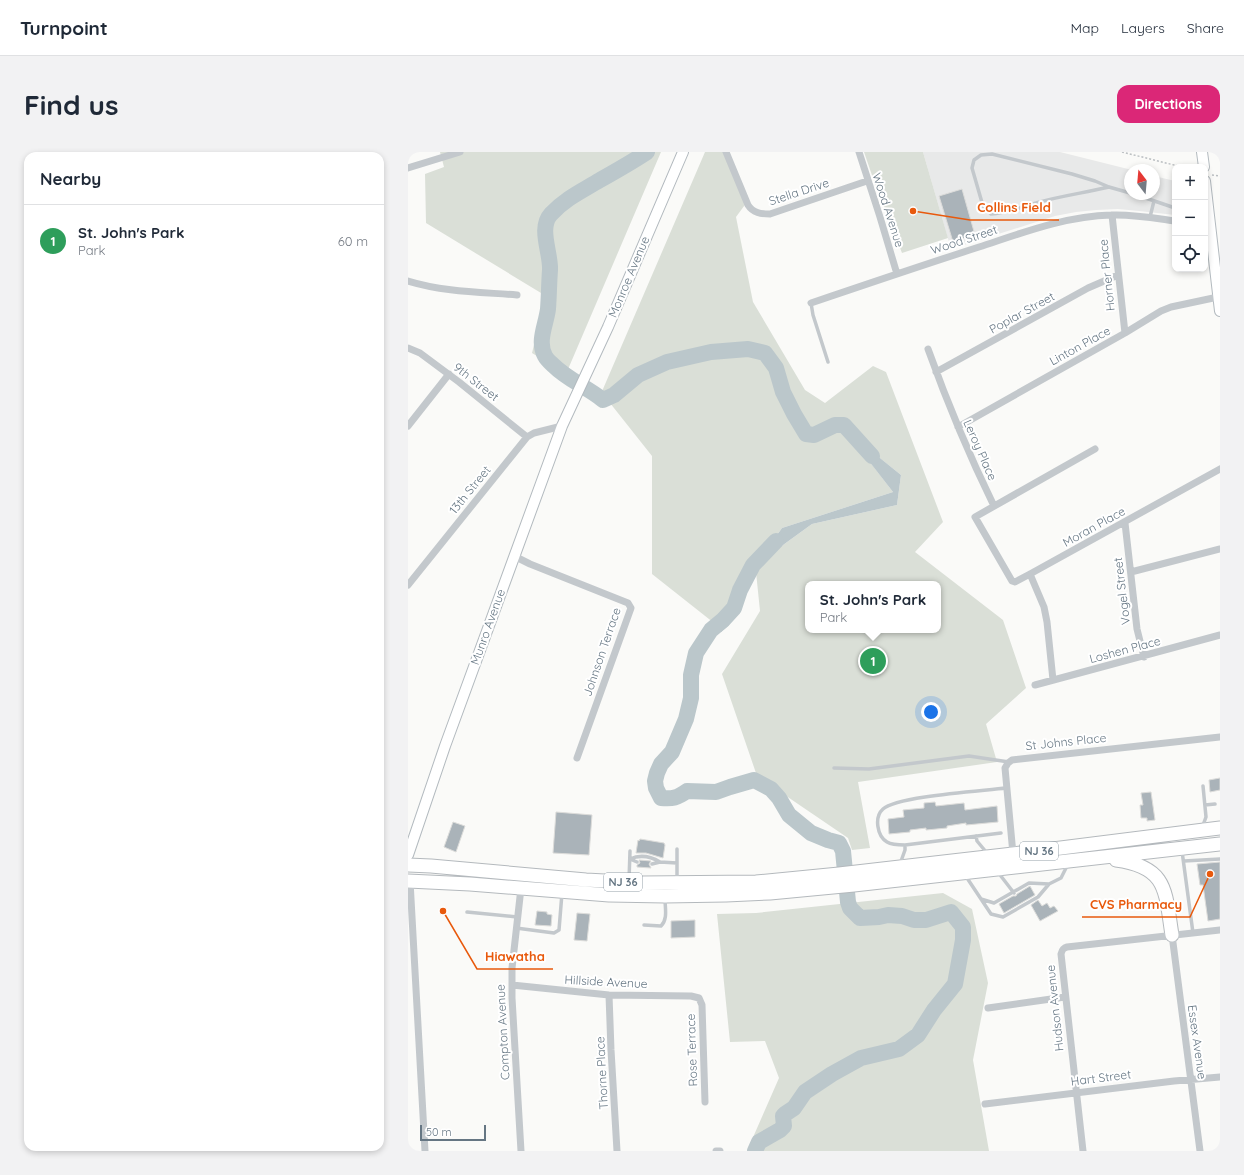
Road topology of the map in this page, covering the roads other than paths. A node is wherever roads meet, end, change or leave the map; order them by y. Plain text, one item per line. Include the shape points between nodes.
1 (460, 152) edge
2 (683, 152) edge
3 (726, 152) edge
4 (858, 152) edge
5 (1202, 152) edge
6 (1204, 164) edge
7 (408, 168) edge
8 (867, 181) junction
9 (1109, 187) junction
10 (1124, 191) edge
11 (1151, 200) edge
12 (1154, 201) junction
13 (1172, 207) edge
14 (1112, 215) junction
15 (1150, 218) junction
16 (1172, 221) edge
17 (1208, 233) edge
18 (897, 274) junction
19 (1118, 274) junction
20 (408, 281) edge
21 (517, 295) dead end
22 (1218, 298) junction
23 (811, 302) joint
24 (1220, 311) edge
25 (1125, 334) junction
26 (408, 348) edge
27 (928, 349) dead end
28 (828, 362) dead end
29 (936, 372) junction
30 (449, 374) junction
31 (573, 402) joint
32 (408, 426) edge
33 (562, 426) junction
34 (958, 427) junction
35 (527, 437) junction
36 (1095, 449) dead end
37 (1220, 469) edge
38 (994, 506) junction
39 (1125, 523) junction
40 (1220, 549) edge
41 (514, 556) junction
42 (1131, 572) junction
43 (1030, 574) junction
44 (408, 585) edge
45 (1220, 635) edge
46 (1144, 656) junction
47 (1053, 680) junction
48 (1035, 685) dead end
49 (1220, 737) edge
50 (577, 758) dead end
51 (1009, 762) junction
52 (834, 768) dead end
53 (1203, 786) dead end
54 (1006, 788) junction
55 (1215, 804) dead end
56 (1205, 805) junction
57 (1220, 828) edge
58 (1200, 830) junction
59 (1001, 833) dead end
60 (976, 836) junction
61 (1220, 844) edge
62 (905, 845) junction
63 (1182, 848) junction
64 (677, 849) dead end
65 (630, 851) dead end
66 (1014, 854) junction
67 (408, 855) edge
68 (1099, 857) junction
69 (630, 859) junction
70 (1220, 859) edge
71 (1070, 860) junction
72 (1184, 861) junction
73 (637, 862) dead end
74 (660, 862) junction
75 (677, 863) junction
76 (993, 863) junction
77 (652, 864) dead end
78 (408, 865) edge
79 (899, 867) junction
80 (963, 873) junction
81 (857, 879) junction
82 (409, 881) edge
83 (839, 881) junction
84 (629, 882) junction
85 (677, 882) junction
86 (1049, 884) junction
87 (521, 888) junction
88 (562, 892) junction
89 (1014, 893) junction
90 (665, 896) junction
91 (981, 899) junction
92 (467, 912) dead end
93 (517, 917) junction
94 (644, 925) dead end
95 (516, 928) junction
96 (1220, 930) edge
97 (1193, 933) junction
98 (1172, 935) junction
99 (512, 985) junction
100 (610, 995) junction
101 (1065, 997) junction
102 (699, 998) joint
103 (988, 1008) dead end
104 (1220, 1077) edge
105 (1191, 1080) junction
106 (1076, 1092) junction
107 (706, 1102) dead end
108 (985, 1104) dead end
109 (425, 1151) edge
110 (521, 1151) edge
111 (617, 1151) edge
112 (716, 1151) edge
113 (720, 1151) edge
114 (1083, 1151) edge
115 (1200, 1151) edge

1 - 7 street
2 - 31 street, Monroe Avenue
3 - 8 street, Stella Drive via 748,205 754,212 770,214
4 - 8 street, Wood Avenue
5 - 6 street
8 - 18 street, Wood Avenue
9 - 9 lane via 1069,194 1003,213 991,214 983,206 972,168 974,160 981,155 992,154 1072,174
9 - 10 lane
11 - 12 lane
12 - 13 lane
12 - 15 lane
14 - 15 street, Wood Street
14 - 18 street, Wood Street via 1051,224
14 - 19 street, Horner Place
15 - 16 street, Wood Street
17 - 22 street
18 - 23 street, Wood Street
19 - 25 street, Horner Place
19 - 29 street, Poplar Street
20 - 21 street via 450,290
22 - 24 street
22 - 25 street, Linton Place via 1171,307
23 - 28 lane
25 - 34 street, Linton Place
26 - 30 street, 9th Street via 420,353
27 - 29 street, Leroy Place
29 - 34 street, Leroy Place
30 - 32 street
30 - 35 street, 9th Street
31 - 33 street, Munro Avenue
33 - 35 street
33 - 41 street, Munro Avenue
34 - 38 street, Leroy Place
35 - 44 street, 13th Street
36 - 38 street
37 - 39 street, Moran Place
38 - 43 street, Moran Place via 975,517 1012,581 1015,582
39 - 42 street, Vogel Street
39 - 43 street, Moran Place
40 - 42 street
41 - 50 street, Johnson Terrace via 628,603 631,608
41 - 67 street, Munro Avenue
42 - 46 street, Vogel Street
43 - 47 street via 1044,607
45 - 46 street, Loshen Place
46 - 47 street, Loshen Place
47 - 48 street, Loshen Place
49 - 51 street, St Johns Place
51 - 52 lane via 969,756 869,768
51 - 54 street via 1004,768
53 - 56 lane
54 - 62 lane via 919,797 890,804 882,810 878,818 879,832 887,842
54 - 66 street
55 - 56 lane
56 - 58 lane via 1206,817
57 - 58 highway, NJ 36
58 - 66 highway, NJ 36
59 - 60 lane
60 - 62 lane
60 - 76 lane
61 - 63 highway, NJ 36
62 - 79 lane
63 - 68 highway, NJ 36
63 - 72 lane
64 - 75 lane
65 - 69 lane
66 - 76 highway, NJ 36
68 - 71 highway, NJ 36
68 - 98 highway via 1132,862 1153,873 1166,895
69 - 73 lane
69 - 74 lane via 638,855
69 - 84 lane
70 - 72 lane
71 - 76 highway, NJ 36
71 - 86 lane via 1061,878
72 - 97 lane
74 - 75 lane
74 - 77 lane
75 - 85 lane
76 - 79 highway, NJ 36
76 - 80 highway, NJ 36
76 - 89 lane
78 - 84 highway, NJ 36
79 - 81 highway, NJ 36
80 - 81 highway, NJ 36
80 - 91 lane
81 - 83 highway, NJ 36
82 - 87 highway, NJ 36
82 - 109 street
83 - 85 highway, NJ 36
83 - 90 highway, NJ 36 via 770,893
84 - 85 highway, NJ 36
86 - 89 lane via 1029,883
86 - 91 lane via 1038,897 1003,917 991,914
87 - 88 highway, NJ 36
87 - 93 street, Compton Avenue
88 - 90 highway, NJ 36
88 - 95 lane via 556,932
89 - 91 lane via 994,903
90 - 94 lane via 665,917 661,926
92 - 93 lane
93 - 95 street, Compton Avenue
95 - 99 street, Compton Avenue
96 - 97 street, Hudson Avenue
97 - 98 street, Hudson Avenue
98 - 101 street, Hudson Avenue via 1064,948 1061,954
98 - 105 street, Essex Avenue
99 - 100 street, Hillside Avenue
99 - 110 street, Compton Avenue
100 - 102 street, Hillside Avenue
100 - 111 street, Thorne Place
101 - 103 street
101 - 106 street, Hudson Avenue
102 - 107 street, Rose Terrace via 702,1005
104 - 105 street, Hart Street
105 - 106 street, Hart Street
105 - 115 street, Essex Avenue
106 - 108 street, Hart Street
106 - 114 street, Hudson Avenue
112 - 113 street

